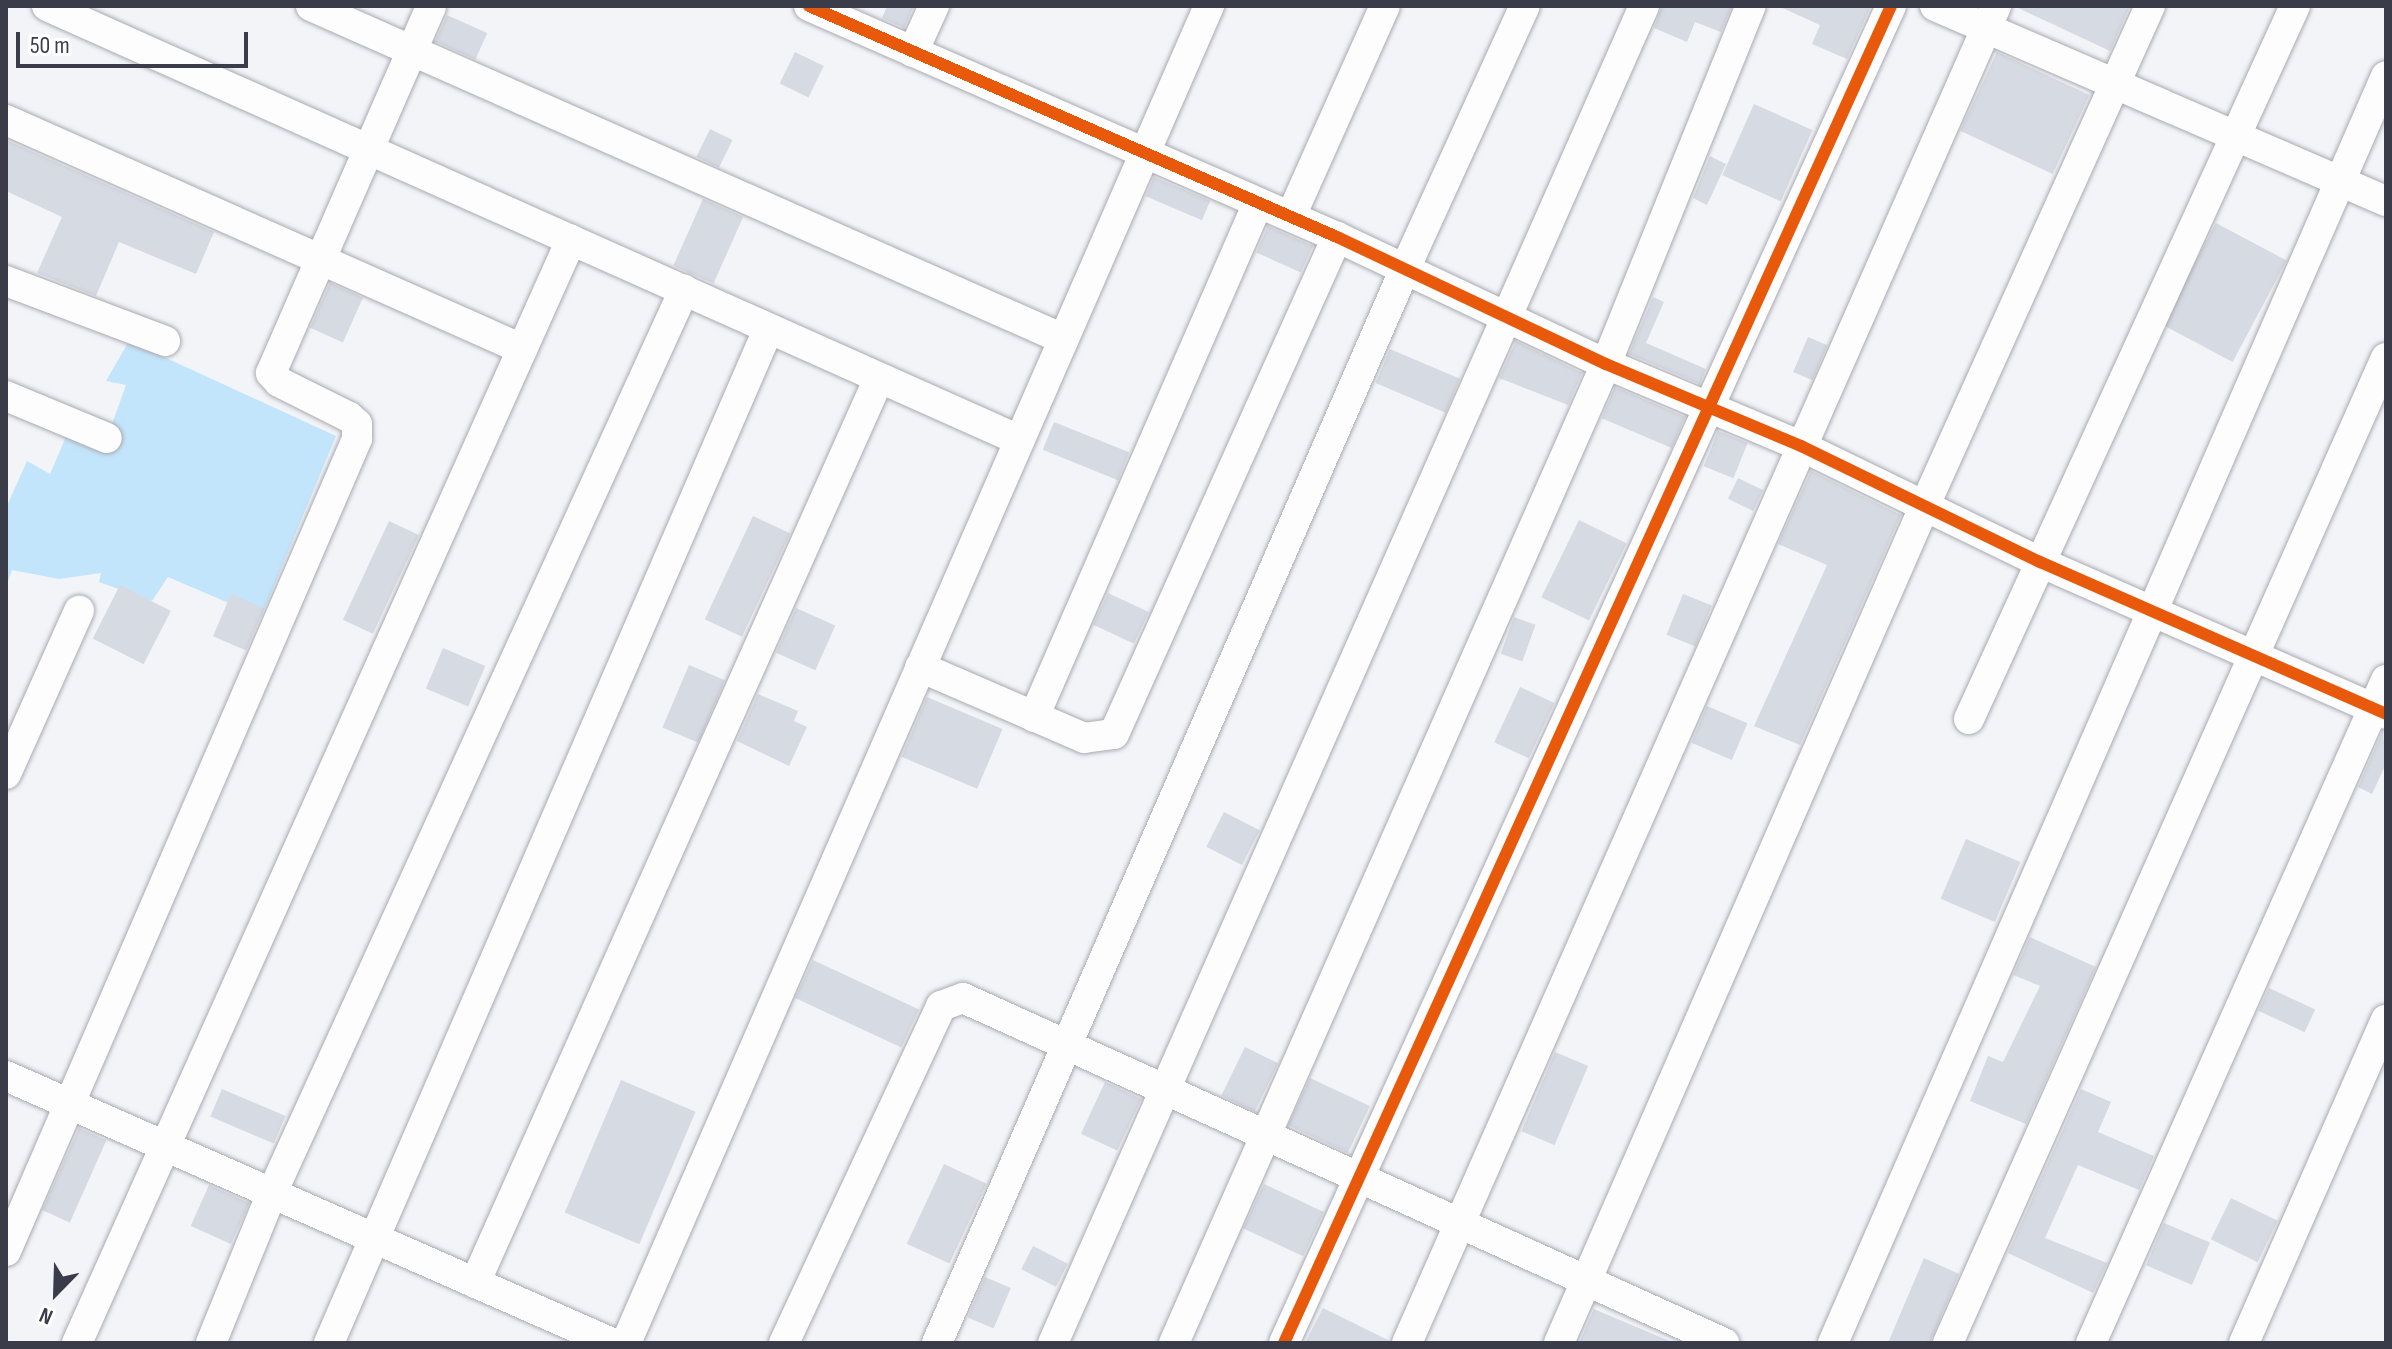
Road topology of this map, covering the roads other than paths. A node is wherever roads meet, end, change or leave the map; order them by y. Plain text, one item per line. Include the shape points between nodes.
1 (47, 6) edge
2 (311, 6) edge
3 (431, 6) edge
4 (809, 6) edge
5 (934, 6) edge
6 (1209, 6) edge
7 (1385, 6) edge
8 (1525, 6) edge
9 (1644, 6) edge
10 (1751, 6) edge
11 (1891, 6) edge
12 (1935, 6) edge
13 (2150, 6) edge
14 (2295, 6) edge
15 (1992, 17) edge
16 (412, 49) junction
17 (913, 52) junction
18 (2386, 76) edge
19 (2115, 84) junction
20 (6, 120) edge
21 (2237, 136) junction
22 (370, 150) junction
23 (1143, 152) junction
24 (2340, 181) junction
25 (2386, 201) edge
26 (1258, 203) junction
27 (1291, 216) junction
28 (1337, 237) junction
29 (571, 240) junction
30 (320, 259) junction
31 (1404, 271) junction
32 (6, 281) edge
33 (684, 290) junction
34 (1507, 318) junction
35 (768, 330) junction
36 (1063, 339) junction
37 (165, 341) dead end
38 (522, 349) junction
39 (2386, 358) edge
40 (1606, 364) junction
41 (879, 378) junction
42 (6, 396) edge
43 (1707, 408) junction
44 (107, 438) dead end
45 (1019, 440) junction
46 (1801, 446) junction
47 (1925, 505) junction
48 (2040, 562) junction
49 (79, 611) dead end
50 (2152, 612) junction
51 (2252, 656) junction
52 (920, 667) junction
53 (2386, 680) edge
54 (2380, 712) edge
55 (1034, 717) junction
56 (1969, 719) dead end
57 (6, 774) edge
58 (2386, 1020) edge
59 (1067, 1045) junction
60 (6, 1076) edge
61 (1164, 1086) junction
62 (69, 1104) junction
63 (1269, 1134) junction
64 (163, 1145) junction
65 (1359, 1174) junction
66 (272, 1193) junction
67 (1461, 1222) junction
68 (374, 1238) junction
69 (6, 1251) edge
70 (1586, 1281) junction
71 (475, 1283) junction
72 (1706, 1339) edge
73 (77, 1343) edge
74 (211, 1343) edge
75 (329, 1343) edge
76 (612, 1343) edge
77 (626, 1343) edge
78 (784, 1343) edge
79 (937, 1343) edge
80 (1053, 1343) edge
81 (1174, 1343) edge
82 (1284, 1343) edge
83 (1407, 1343) edge
84 (1559, 1343) edge
85 (1833, 1343) edge
86 (1948, 1343) edge
87 (2091, 1343) edge
88 (2244, 1343) edge

1 - 22 street
2 - 16 street
3 - 16 street
4 - 17 street
5 - 17 street
6 - 23 street
7 - 27 street
8 - 31 street
9 - 34 street
10 - 40 street
11 - 43 street
12 - 15 street
13 - 19 street
14 - 21 street
15 - 19 street
15 - 46 street
16 - 22 street
16 - 36 street
17 - 23 street
18 - 24 street
19 - 21 street
19 - 47 street
20 - 30 street
21 - 24 street
21 - 48 street
22 - 29 street
22 - 30 street
23 - 26 street
23 - 36 street
24 - 25 street
24 - 50 street
26 - 27 street
26 - 55 street
27 - 28 street
28 - 31 street
28 - 55 street via 1123,723 1102,739 1084,738
29 - 33 street
29 - 38 street
30 - 38 street
30 - 62 street via 271,373 349,417 357,424 357,439
31 - 34 street
31 - 59 street
32 - 37 street
33 - 35 street
33 - 66 street
34 - 40 street
34 - 61 street
35 - 41 street
35 - 68 street
36 - 45 street
38 - 64 street
39 - 51 street
40 - 43 street
40 - 63 street
41 - 45 street
41 - 71 street
42 - 44 street
43 - 46 street
43 - 65 street
45 - 52 street
46 - 47 street
46 - 67 street
47 - 48 street
47 - 70 street
48 - 50 street
48 - 56 street
49 - 57 street
50 - 51 street
50 - 85 street
51 - 54 street
51 - 86 street
52 - 55 street
52 - 77 street
53 - 54 street
54 - 87 street
58 - 88 street
59 - 61 street
59 - 78 street via 963,998 941,1006
59 - 79 street
60 - 62 street
61 - 63 street
61 - 80 street
62 - 64 street
62 - 69 street
63 - 65 street
63 - 81 street
64 - 66 street
64 - 73 street
65 - 67 street
65 - 82 street
66 - 68 street
66 - 74 street
67 - 70 street
67 - 83 street
68 - 71 street
68 - 75 street
70 - 72 street
70 - 84 street
71 - 76 street

